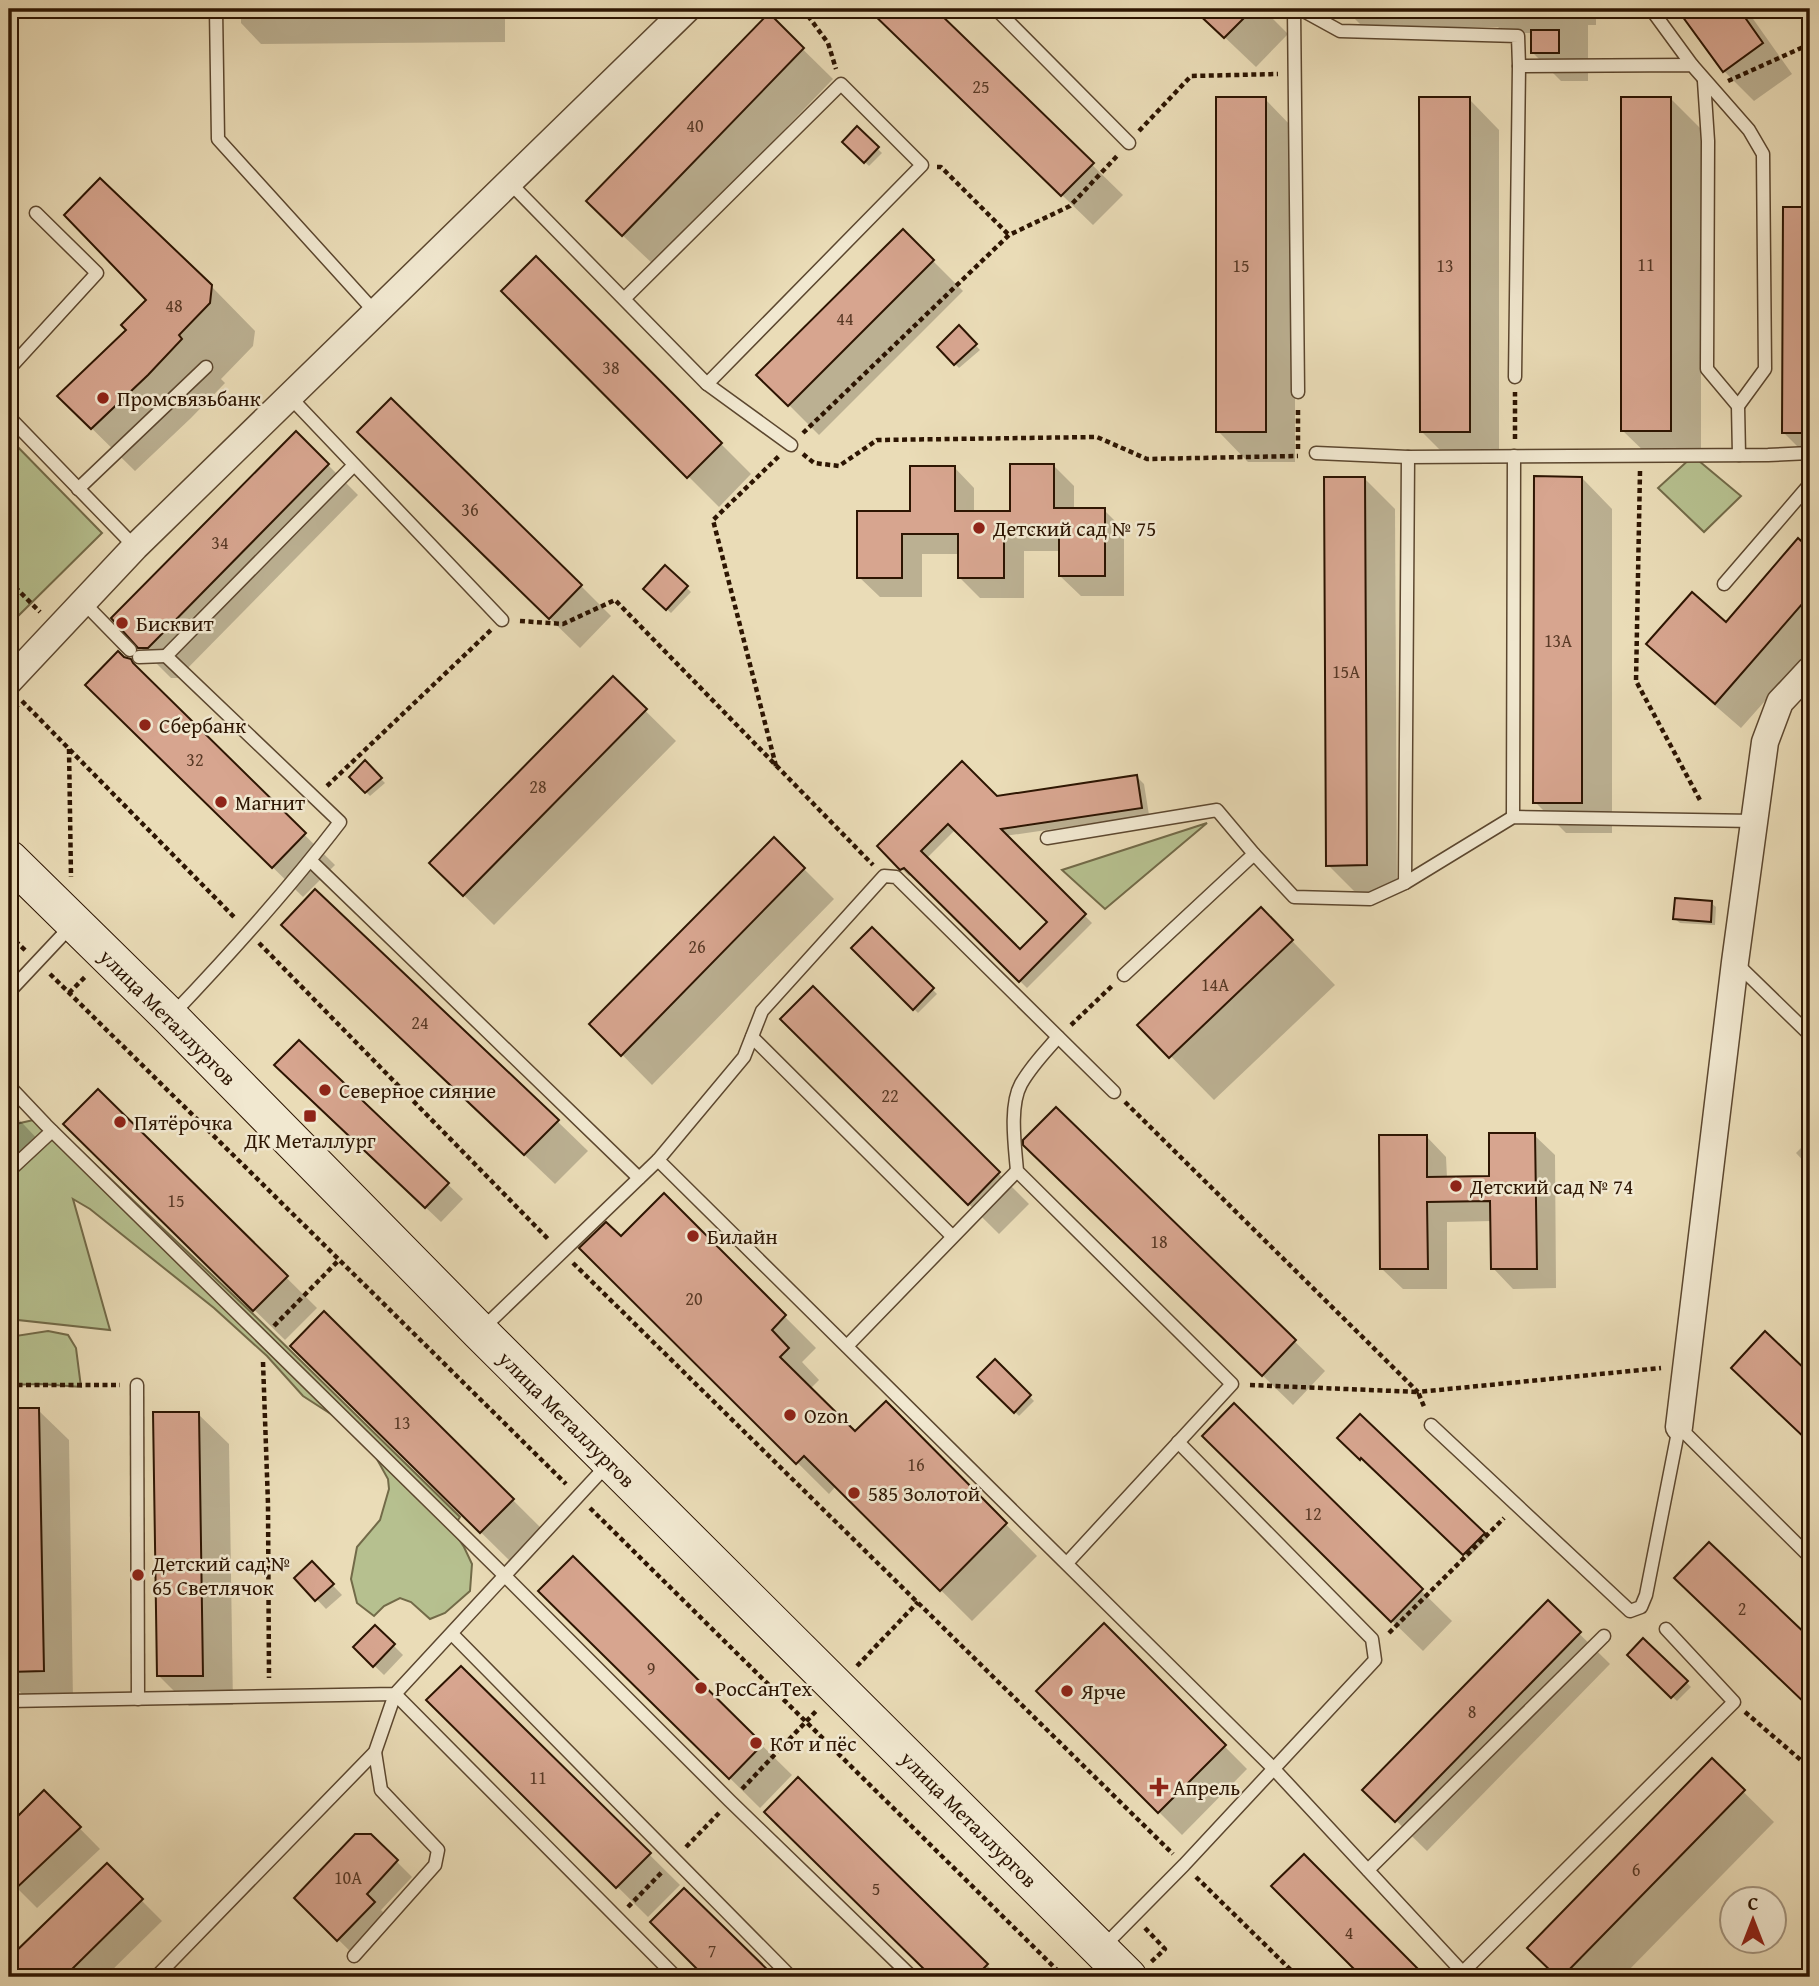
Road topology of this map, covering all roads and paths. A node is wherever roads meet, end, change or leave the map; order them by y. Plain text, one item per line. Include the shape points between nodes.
1 (216, 9) edge
2 (687, 9) edge
3 (803, 9) edge
4 (996, 9) edge
5 (1294, 9) edge
6 (1300, 9) edge
7 (1651, 9) edge
8 (1810, 44) edge
9 (1692, 65) junction
10 (1519, 66) junction
11 (1295, 74) junction
12 (841, 84) junction
13 (1708, 85) junction
14 (1129, 143) junction
15 (922, 165) junction
16 (509, 182) junction
17 (36, 213) dead end
18 (1009, 236) junction
19 (624, 299) junction
20 (375, 312) junction
21 (206, 367) dead end
22 (9, 369) edge
23 (1515, 377) joint
24 (707, 384) junction
25 (1298, 392) joint
26 (289, 396) junction
27 (1738, 406) junction
28 (9, 417) edge
29 (791, 445) junction
30 (1316, 453) joint
31 (1810, 453) edge
32 (1739, 455) junction
33 (1298, 456) junction
34 (1514, 456) junction
35 (1641, 456) junction
36 (1408, 457) junction
37 (354, 465) junction
38 (1810, 484) edge
39 (78, 489) junction
40 (135, 547) junction
41 (9, 580) edge
42 (1724, 584) dead end
43 (83, 602) junction
44 (502, 620) junction
45 (57, 630) junction
46 (166, 656) junction
47 (1810, 670) edge
48 (12, 688) edge
49 (69, 749) junction
50 (776, 766) junction
51 (314, 798) junction
52 (1513, 817) junction
53 (1711, 820) junction
54 (1754, 821) junction
55 (1047, 838) dead end
56 (1254, 854) junction
57 (9, 859) edge
58 (310, 861) junction
59 (884, 876) junction
60 (71, 881) dead end
61 (1405, 883) junction
62 (74, 924) junction
63 (249, 933) junction
64 (9, 935) edge
65 (106, 955) junction
66 (38, 962) junction
67 (1735, 962) junction
68 (1124, 975) joint
69 (9, 992) edge
70 (69, 993) junction
71 (170, 1017) junction
72 (1809, 1031) edge
73 (752, 1037) junction
74 (1058, 1037) junction
75 (9, 1086) edge
76 (1114, 1092) joint
77 (52, 1131) junction
78 (658, 1160) junction
79 (9, 1171) edge
80 (1017, 1171) junction
81 (639, 1178) junction
82 (952, 1237) junction
83 (561, 1252) junction
84 (339, 1260) junction
85 (480, 1332) junction
86 (262, 1338) junction
87 (847, 1346) junction
88 (1686, 1365) junction
89 (1231, 1384) junction
90 (9, 1385) edge
91 (137, 1385) joint
92 (1419, 1392) junction
93 (1431, 1425) dead end
94 (1679, 1427) junction
95 (1178, 1442) junction
96 (610, 1462) junction
97 (579, 1497) junction
98 (1517, 1505) junction
99 (1810, 1557) edge
100 (1066, 1563) junction
101 (505, 1576) junction
102 (918, 1602) junction
103 (1666, 1629) dead end
104 (452, 1634) junction
105 (1604, 1636) dead end
106 (1374, 1649) junction
107 (837, 1688) junction
108 (395, 1694) junction
109 (269, 1697) junction
110 (138, 1699) junction
111 (9, 1701) edge
112 (1734, 1702) junction
113 (807, 1722) junction
114 (375, 1752) junction
115 (1273, 1768) junction
116 (1810, 1768) edge
117 (730, 1801) junction
118 (674, 1859) junction
119 (1184, 1865) junction
120 (1368, 1870) junction
121 (617, 1918) junction
122 (1142, 1925) dead end
123 (1101, 1950) junction
124 (354, 1956) dead end
125 (1137, 1973) edge
126 (1465, 1975) edge
127 (156, 1977) edge
128 (676, 1977) edge
129 (791, 1977) edge
130 (912, 1977) edge
131 (1064, 1977) edge
132 (1298, 1977) edge

1 - 20 lane via 218,139
2 - 16 street
3 - 12 path via 828,43
4 - 14 lane
5 - 11 lane
6 - 10 lane via 1340,31 1518,36
7 - 9 lane
8 - 13 path
9 - 10 lane
9 - 13 lane
10 - 23 lane
11 - 14 path via 1191,76
11 - 25 lane
12 - 15 lane
12 - 19 lane
13 - 27 lane via 1707,369
13 - 27 lane via 1749,130 1763,155 1765,369
14 - 18 path via 1070,206
15 - 18 path via 940,167
15 - 24 lane
16 - 19 lane
16 - 20 street
17 - 22 lane via 97,273
18 - 29 path
19 - 24 lane
20 - 26 street
21 - 39 lane
23 - 34 path
24 - 29 lane
25 - 33 path
26 - 37 lane
26 - 40 street
27 - 32 lane
28 - 39 lane
29 - 33 path via 814,463 839,466 877,440 1097,437 1147,459
29 - 50 path via 713,520
30 - 33 path
30 - 36 lane
31 - 32 lane
32 - 35 lane
34 - 35 lane
34 - 36 lane
34 - 52 lane
35 - 53 path via 1636,681
36 - 61 lane
37 - 44 lane
37 - 46 lane
38 - 42 lane
39 - 40 lane
40 - 43 street
41 - 45 path
43 - 45 street
43 - 46 lane via 134,653
44 - 50 path via 563,624 615,600
44 - 51 path
45 - 48 street
46 - 51 lane
47 - 54 street via 1780,702 1765,742
48 - 49 path
49 - 60 path
49 - 63 path
50 - 59 path
51 - 58 lane via 340,822
52 - 53 lane
52 - 61 lane
53 - 54 lane
54 - 67 street
55 - 56 lane via 1217,810
56 - 61 lane via 1294,897 1370,899
56 - 68 lane
57 - 62 main road, улица Металлургов
58 - 63 lane
58 - 81 lane
59 - 73 lane via 762,1011
59 - 74 lane via 896,877
62 - 65 main road, улица Металлургов
62 - 66 lane
63 - 71 lane
63 - 83 path
64 - 66 path
65 - 70 path
65 - 71 main road, улица Металлургов
66 - 69 lane
66 - 70 path
67 - 72 lane
67 - 88 street
68 - 74 path
70 - 84 path
71 - 85 main road, улица Металлургов
73 - 78 lane via 744,1057
73 - 82 lane
74 - 76 lane
74 - 80 lane via 1019,1087
75 - 77 lane
76 - 92 path
77 - 79 lane
77 - 86 lane
78 - 81 lane
78 - 87 lane
80 - 82 lane
80 - 89 lane
81 - 83 lane
82 - 87 lane
83 - 85 lane
83 - 102 path
84 - 86 path
84 - 97 path
85 - 96 main road, улица Металлургов
86 - 101 lane
86 - 109 path
87 - 100 lane
88 - 92 path
88 - 94 street
89 - 92 path
89 - 95 lane
90 - 91 path
91 - 110 lane
93 - 98 lane
94 - 98 lane via 1641,1608 1630,1611
94 - 99 lane
95 - 100 lane
95 - 106 lane via 1372,1639
96 - 97 lane
96 - 107 main road, улица Металлургов
97 - 101 lane
97 - 113 path
98 - 106 path
100 - 115 lane
101 - 104 lane
101 - 117 lane
102 - 107 path
102 - 119 path
103 - 112 lane
104 - 108 lane
104 - 118 lane
105 - 120 lane
106 - 115 lane via 1375,1660
107 - 113 path
107 - 123 main road, улица Металлургов
108 - 109 lane
108 - 114 lane
108 - 121 lane
109 - 110 lane
110 - 111 lane
112 - 116 path
112 - 126 lane
113 - 117 path
113 - 131 path
114 - 124 lane via 381,1790 439,1850 435,1865
114 - 127 lane
115 - 119 lane
115 - 120 lane
117 - 118 path
117 - 130 lane
118 - 121 path
118 - 129 lane
119 - 123 lane
119 - 132 path
120 - 126 lane
121 - 128 lane
122 - 125 path via 1164,1949
123 - 125 main road, улица Металлургов

